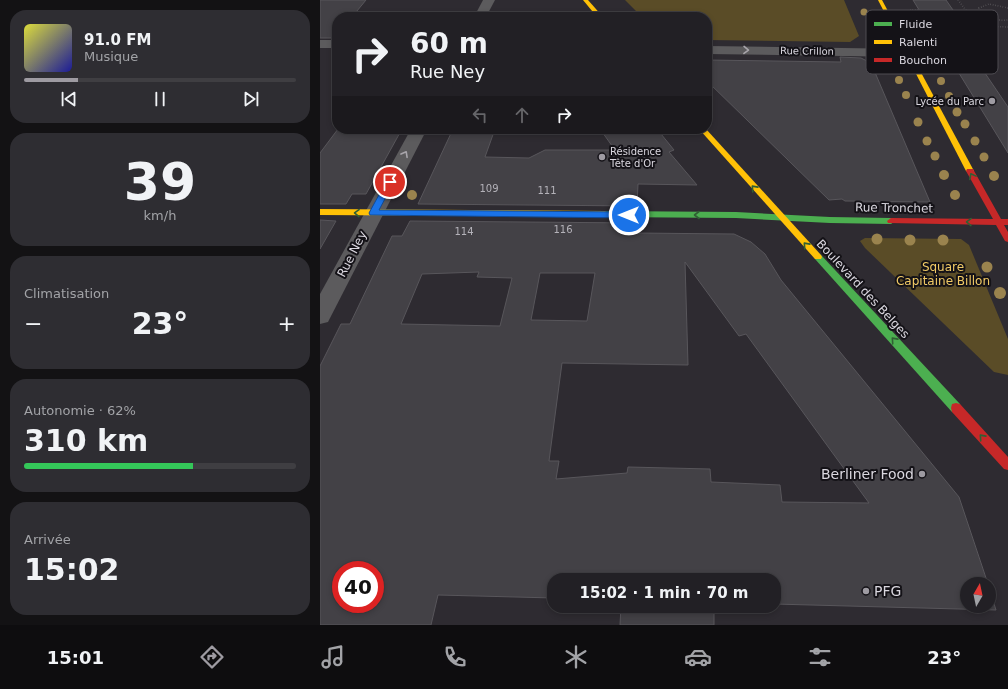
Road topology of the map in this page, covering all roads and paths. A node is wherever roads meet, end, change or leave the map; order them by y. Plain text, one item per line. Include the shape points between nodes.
1 (489, 0) edge
2 (584, 0) edge
3 (880, 0) edge
4 (958, 0) edge
5 (987, 0) edge
6 (990, 4) junction
7 (1008, 8) edge
8 (885, 10) edge
9 (916, 10) dead end
10 (919, 10) dead end
11 (965, 10) edge
12 (980, 10) edge
13 (483, 12) edge
14 (595, 12) edge
15 (998, 19) edge
16 (1004, 20) junction
17 (1008, 20) edge
18 (1008, 26) edge
19 (320, 44) edge
20 (332, 44) edge
21 (712, 50) edge
22 (866, 52) edge
23 (918, 74) edge
24 (416, 134) edge
25 (706, 134) edge
26 (320, 212) edge
27 (373, 213) junction
28 (781, 217) junction
29 (998, 222) junction
30 (1008, 222) edge
31 (1008, 239) edge
32 (320, 315) edge
33 (1008, 466) edge

1 - 13 street
2 - 14 street
3 - 8 street
4 - 11 path
5 - 6 path
6 - 7 path
6 - 12 path via 981,6
9 - 10 path
15 - 16 path
16 - 17 path
16 - 18 path
19 - 20 street
21 -> 22 street, Rue Crillon
29 -> 23 street
27 -> 24 street, Rue Ney
28 -> 25 street, Boulevard des Belges
27 -> 26 street
28 -> 27 street, Rue Tronchet
27 - 32 street, Rue Ney
29 -> 28 street, Rue Tronchet
33 -> 28 street, Boulevard des Belges
29 - 30 street, Rue Tronchet
29 - 31 street

